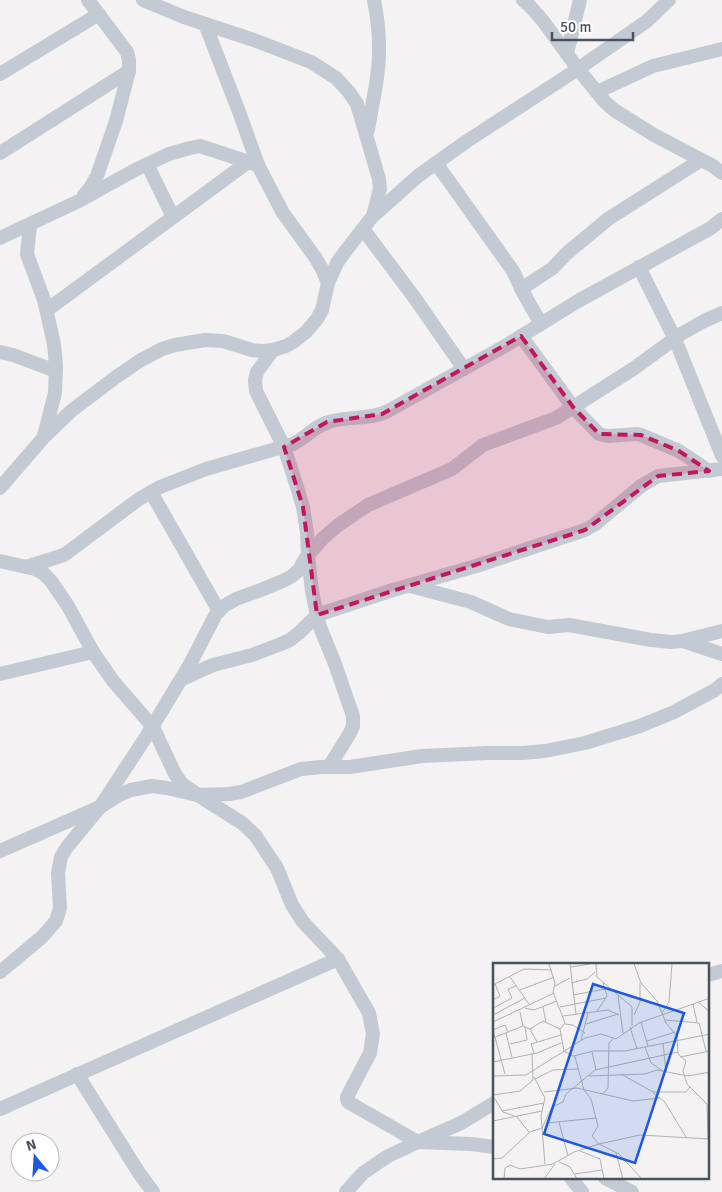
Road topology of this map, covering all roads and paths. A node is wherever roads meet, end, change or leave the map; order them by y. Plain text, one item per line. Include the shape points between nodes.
1 (88, 0) edge
2 (143, 0) edge
3 (374, 0) edge
4 (524, 0) edge
5 (580, 0) edge
6 (669, 0) edge
7 (99, 14) junction
8 (205, 24) junction
9 (722, 49) edge
10 (566, 53) junction
11 (578, 69) junction
12 (128, 71) junction
13 (0, 74) edge
14 (597, 92) junction
15 (367, 136) junction
16 (0, 153) edge
17 (701, 160) junction
18 (436, 163) junction
19 (146, 164) junction
20 (253, 164) junction
21 (722, 173) edge
22 (79, 201) junction
23 (173, 217) junction
24 (372, 217) junction
25 (722, 219) edge
26 (30, 225) junction
27 (363, 229) junction
28 (0, 238) edge
29 (639, 267) junction
30 (328, 283) junction
31 (522, 289) junction
32 (47, 310) junction
33 (722, 313) edge
34 (541, 324) junction
35 (521, 336) junction
36 (675, 339) junction
37 (273, 350) junction
38 (0, 352) edge
39 (464, 369) junction
40 (56, 371) junction
41 (573, 407) junction
42 (44, 437) junction
43 (284, 447) junction
44 (722, 456) edge
45 (716, 470) edge
46 (0, 488) edge
47 (151, 492) junction
48 (308, 556) junction
49 (0, 562) edge
50 (26, 567) junction
51 (409, 586) junction
52 (219, 611) junction
53 (316, 615) junction
54 (722, 631) edge
55 (682, 641) junction
56 (93, 652) junction
57 (722, 654) edge
58 (0, 674) edge
59 (182, 679) junction
60 (722, 684) edge
61 (153, 727) junction
62 (329, 767) junction
63 (197, 795) junction
64 (100, 807) junction
65 (0, 850) edge
66 (338, 959) junction
67 (0, 972) edge
68 (77, 1074) junction
69 (493, 1103) edge
70 (0, 1109) edge
71 (418, 1142) junction
72 (493, 1147) edge
73 (573, 1180) edge
74 (609, 1180) edge
75 (153, 1192) edge
76 (346, 1192) edge
77 (582, 1192) edge
78 (632, 1192) edge

1 - 7 street
2 - 8 street
3 - 15 street via 380,47
4 - 10 street
5 - 10 street
6 - 11 street via 647,21
7 - 12 street via 127,52
7 - 13 street
8 - 15 street via 311,62 336,78 357,104
8 - 20 street via 238,109
9 - 14 street via 653,66
10 - 11 street
11 - 14 street
11 - 18 street
12 - 16 street
12 - 22 street via 116,121 97,176
14 - 17 street via 614,110
15 - 24 street via 380,184
17 - 21 street
17 - 31 street via 608,219 556,266
18 - 24 street
18 - 31 street via 513,271
19 - 20 street via 200,146
19 - 22 street
19 - 23 street
20 - 23 street
20 - 30 street via 315,257
22 - 26 street
23 - 32 street
24 - 27 street
25 - 29 street
26 - 28 street
26 - 32 street via 27,254
27 - 30 street via 336,263
27 - 39 street
29 - 34 street
29 - 36 street
30 - 37 street via 318,319 293,342
31 - 34 street
32 - 40 street
33 - 36 street
34 - 35 street
35 - 39 street
35 - 41 street
36 - 41 street
36 - 44 street
37 - 42 street via 252,350 223,341 205,340 162,349 92,395
37 - 43 street via 257,372 256,391
38 - 40 street
39 - 43 street via 382,414 327,422 300,441
40 - 42 street via 55,393
41 - 45 street via 600,434 642,435
41 - 48 street via 556,418 483,445 452,469 368,505 337,526
42 - 46 street
43 - 47 street via 206,469
43 - 48 street via 303,507
45 - 51 street via 658,476 585,530
47 - 50 street via 64,555
47 - 52 street
48 - 52 street via 292,576 236,599
48 - 53 street
49 - 50 street
50 - 56 street via 43,573 51,581
51 - 53 street
51 - 55 street via 467,600 509,619 532,624 548,627 569,625 651,640
52 - 59 street
53 - 59 street via 290,640 252,655 213,665
53 - 62 street via 353,716 350,733
54 - 55 street
55 - 57 street
56 - 58 street
56 - 61 street
59 - 61 street
60 - 62 street via 674,712 640,726 562,748 523,753 422,756
61 - 63 street via 175,774
61 - 64 street
62 - 63 street via 293,771 235,794
63 - 64 street via 152,786 131,790
63 - 66 street via 255,834 277,868 292,905 303,922
64 - 65 street
64 - 67 street via 61,857 58,873 60,908 56,921
66 - 68 street
66 - 71 street via 369,1013 373,1034 370,1053 347,1101
68 - 70 street
68 - 75 street
69 - 71 street via 460,1123
71 - 72 street
71 - 76 street via 382,1160
73 - 77 street
74 - 78 street

